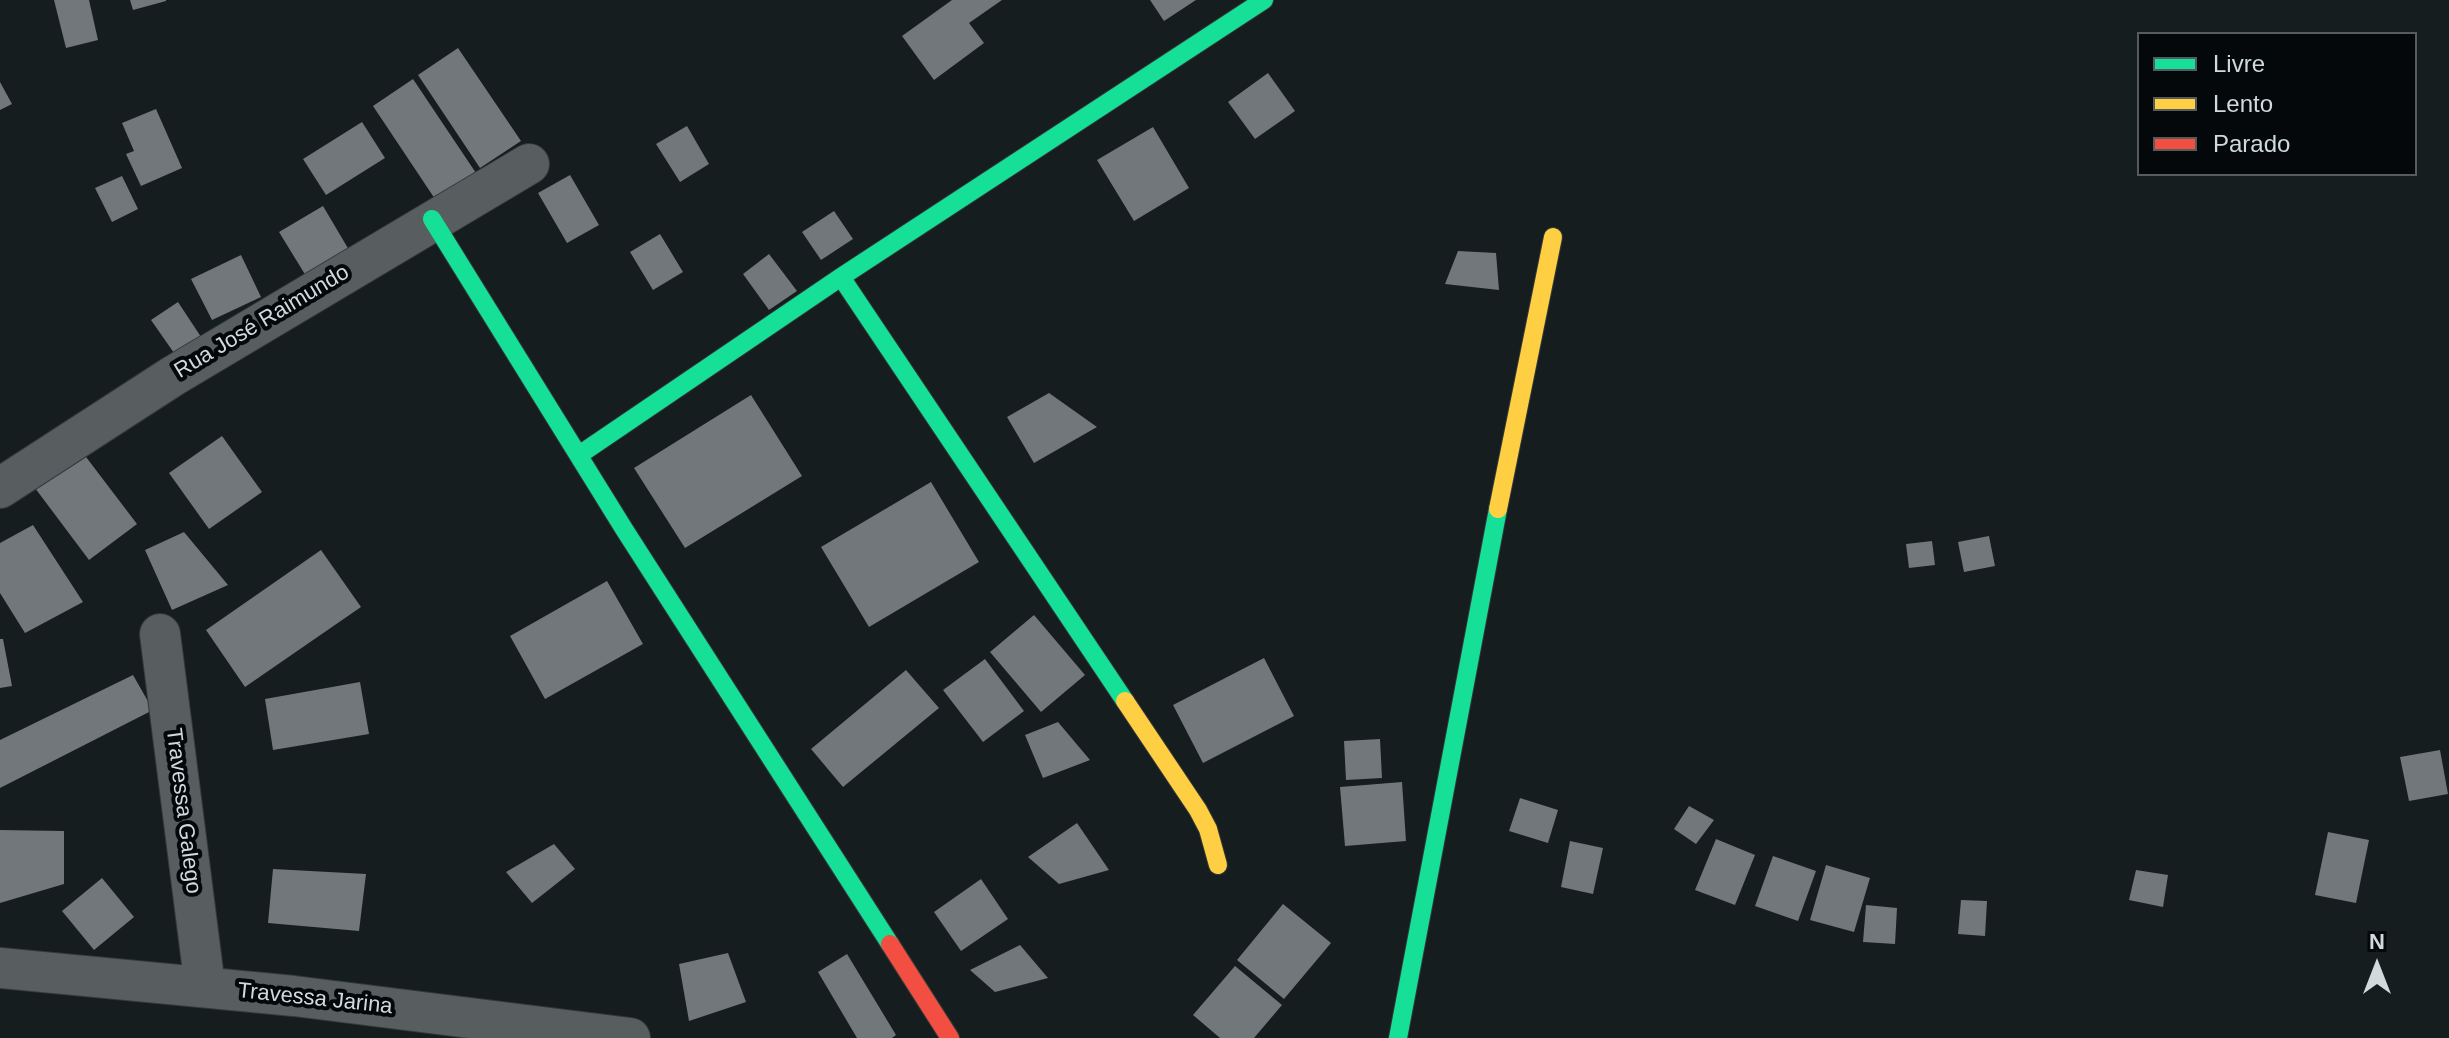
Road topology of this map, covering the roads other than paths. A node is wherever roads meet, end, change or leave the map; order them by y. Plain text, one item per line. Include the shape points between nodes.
1 (1264, 0) edge
2 (529, 164) dead end
3 (432, 219) junction
4 (1553, 237) dead end
5 (841, 277) junction
6 (579, 455) junction
7 (0, 488) edge
8 (160, 634) dead end
9 (1218, 865) dead end
10 (0, 968) edge
11 (205, 987) junction
12 (630, 1038) edge
13 (950, 1038) edge
14 (1398, 1038) edge

1 - 5 street
2 - 3 street, Rua José Raimundo
3 - 6 street
3 - 7 street, Rua José Raimundo
4 - 14 street
5 - 6 street
5 - 9 street via 1198,810
6 - 13 street
8 - 11 street, Travessa Galego
10 - 11 street, Travessa Jarina
11 - 12 street, Travessa Jarina

